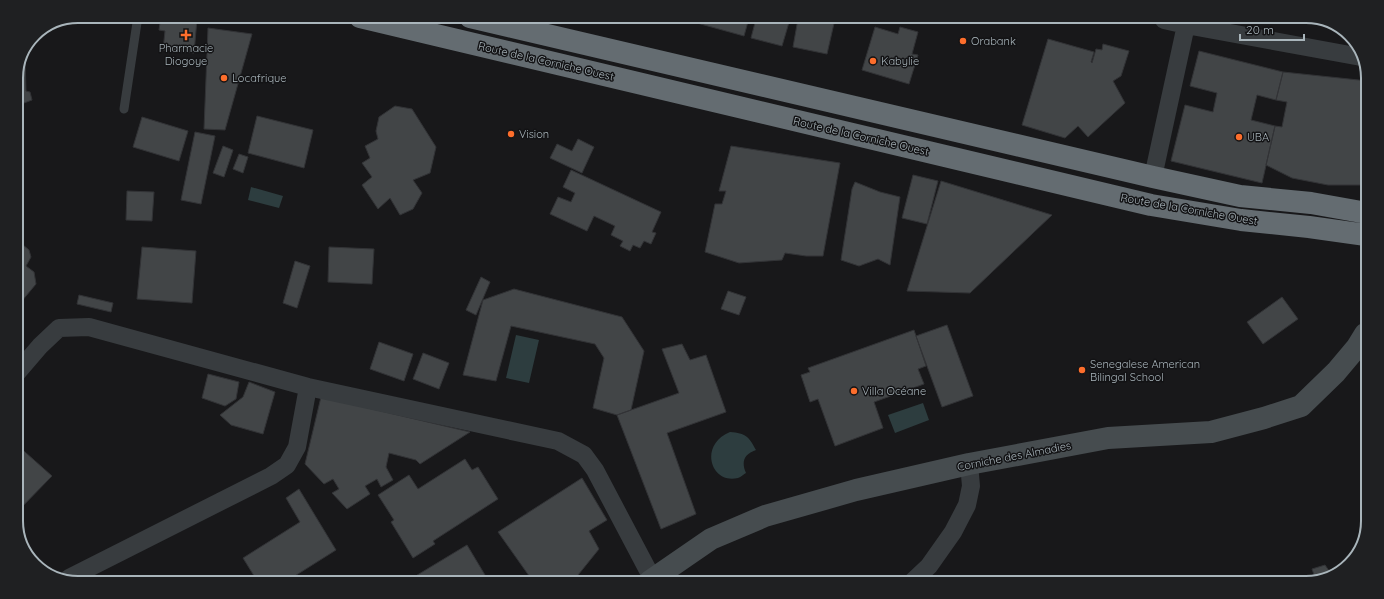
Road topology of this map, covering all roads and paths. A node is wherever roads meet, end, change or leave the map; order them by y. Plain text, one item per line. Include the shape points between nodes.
1 (137, 23) edge
2 (385, 23) edge
3 (491, 23) edge
4 (1177, 23) edge
5 (1186, 25) junction
6 (1357, 56) edge
7 (124, 109) dead end
8 (1153, 178) junction
9 (1361, 212) edge
10 (1361, 234) edge
11 (1361, 340) edge
12 (23, 366) edge
13 (308, 387) junction
14 (969, 464) junction
15 (74, 576) edge
16 (649, 576) edge
17 (656, 576) edge
18 (918, 576) edge

1 - 7 lane
2 - 10 highway, Route de la Corniche Ouest via 1151,205 1241,220 1309,226
3 - 8 highway, Route de la Corniche Ouest
4 - 5 street
5 - 6 street
5 - 8 street
8 - 9 highway, Route de la Corniche Ouest via 1240,196 1311,203
11 - 14 street, Corniche des Almadies via 1336,372 1301,406 1264,418 1211,432 1108,438
12 - 13 street via 59,328 89,327
13 - 15 street via 297,447 287,465 271,476
13 - 16 street via 558,441 571,447 584,455 596,470
14 - 17 street, Corniche des Almadies via 856,490 765,516 711,539
14 - 18 street via 971,486 967,505 953,532 929,566

